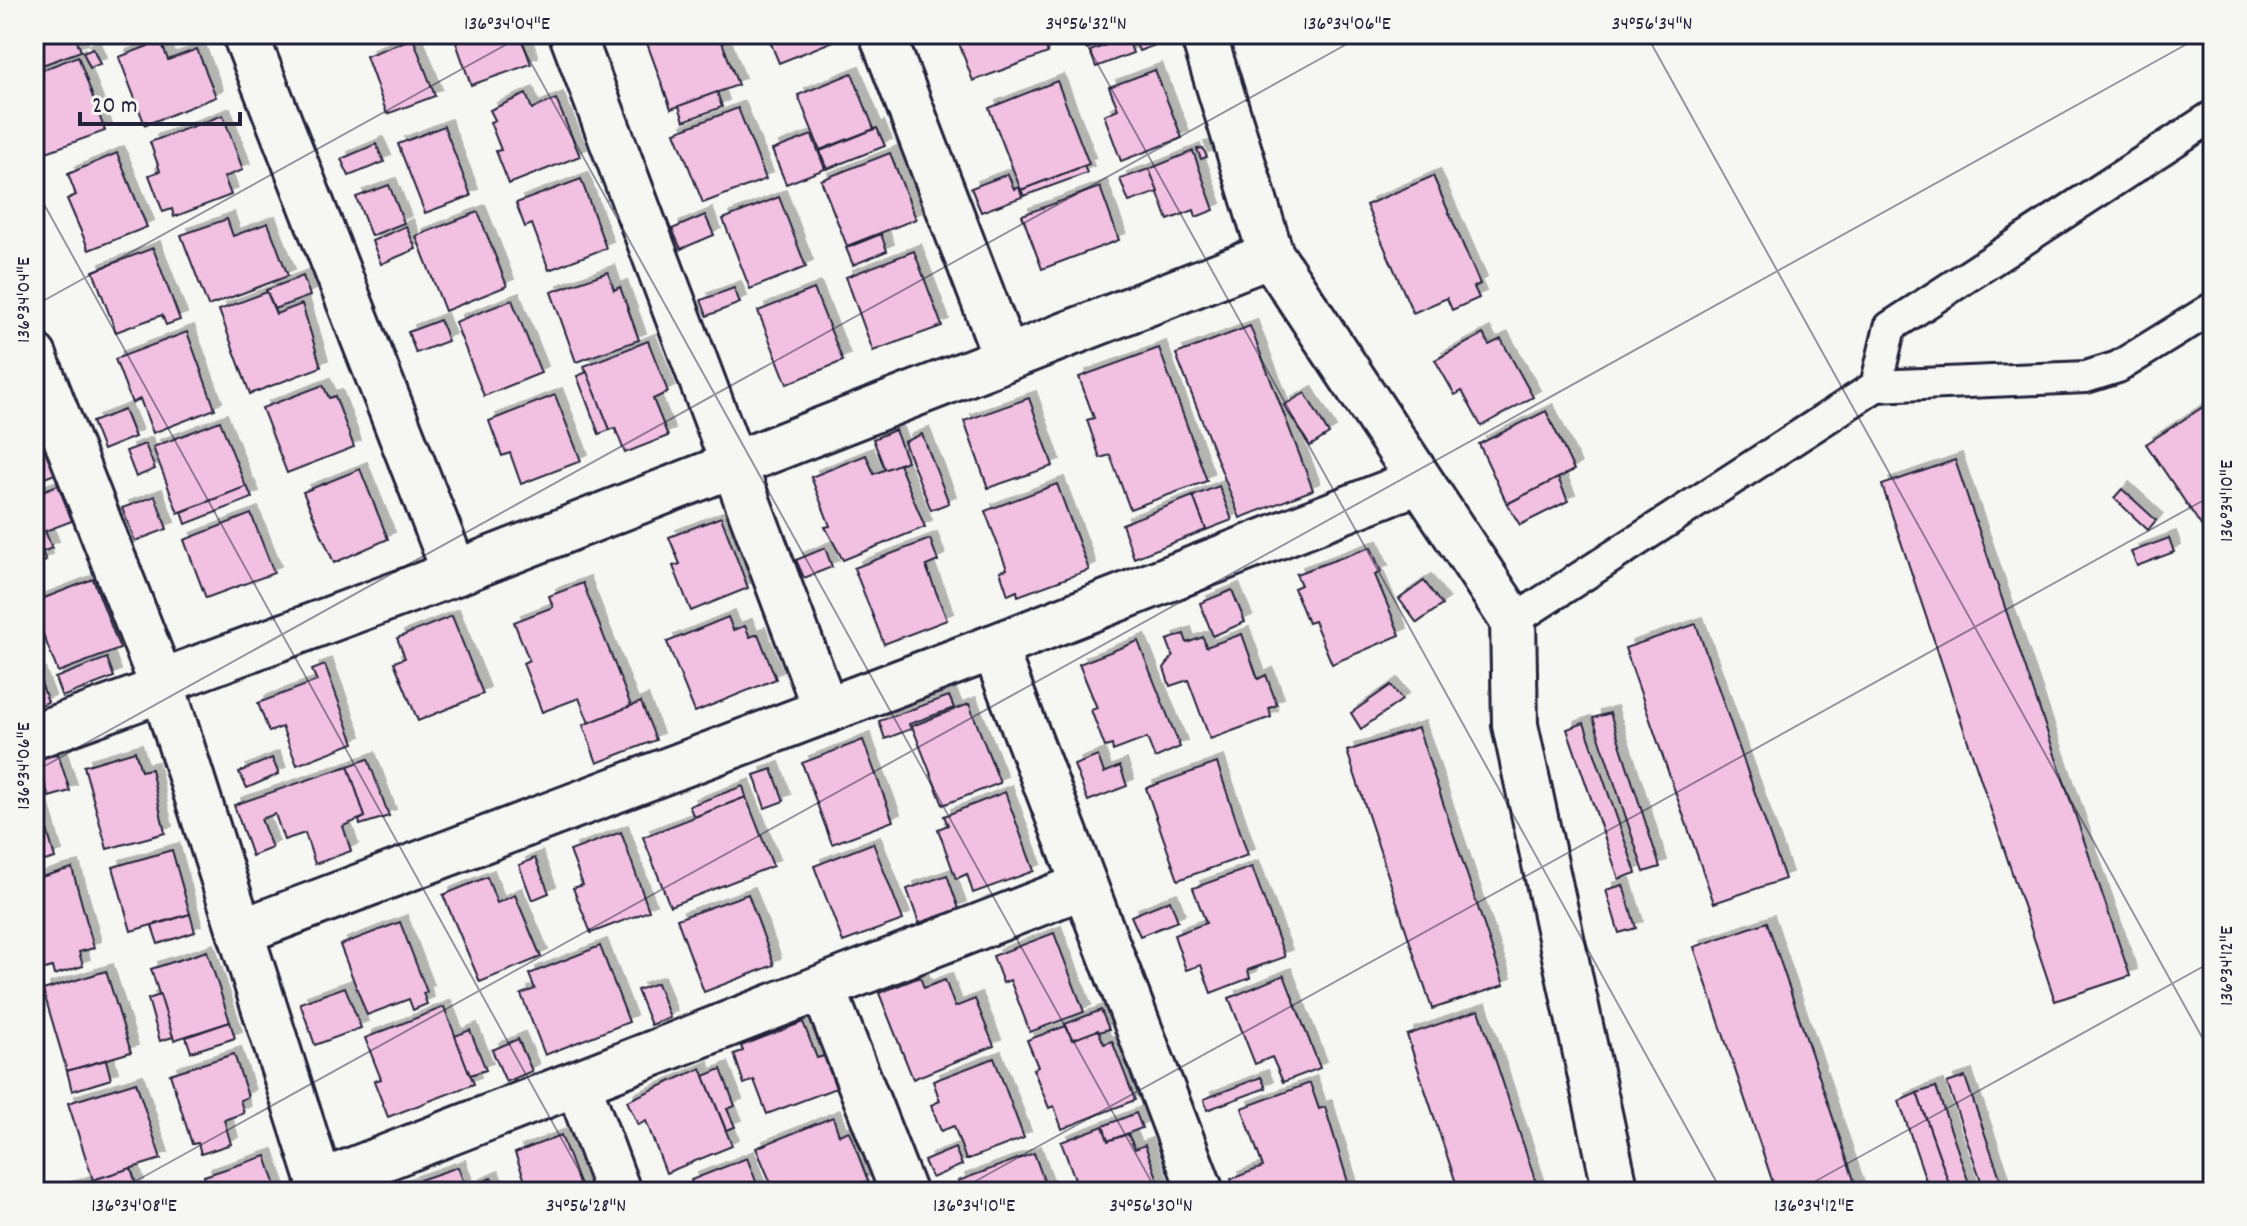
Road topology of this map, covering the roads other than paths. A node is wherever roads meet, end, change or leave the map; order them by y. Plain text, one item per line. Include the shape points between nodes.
1 (245, 34) edge
2 (572, 34) edge
3 (882, 34) edge
4 (1203, 34) edge
5 (2213, 116) edge
6 (1271, 255) junction
7 (2213, 308) edge
8 (34, 356) edge
9 (1006, 358) junction
10 (1876, 386) junction
11 (735, 464) junction
12 (1419, 481) junction
13 (455, 573) junction
14 (1513, 621) junction
15 (994, 647) junction
16 (162, 685) junction
17 (826, 711) junction
18 (34, 736) edge
19 (1083, 886) junction
20 (240, 932) junction
21 (823, 988) junction
22 (578, 1084) junction
23 (321, 1188) edge
24 (618, 1192) edge
25 (903, 1192) edge
26 (1201, 1192) edge
27 (1616, 1192) edge

1 - 13 street
2 - 11 street
3 - 9 street
4 - 6 street
5 - 10 lane via 1890,327
6 - 9 street
6 - 12 street
7 - 10 lane via 2118,367 2086,377
8 - 16 street
9 - 11 street
10 - 14 lane
11 - 13 street
11 - 17 street
12 - 14 street
12 - 15 street
13 - 16 street
14 - 27 street via 1515,725
15 - 17 street
15 - 19 street
16 - 18 street
16 - 20 street
17 - 20 street
19 - 21 street
19 - 26 street
20 - 23 street
21 - 22 street
21 - 25 street
22 - 23 street
22 - 24 street

